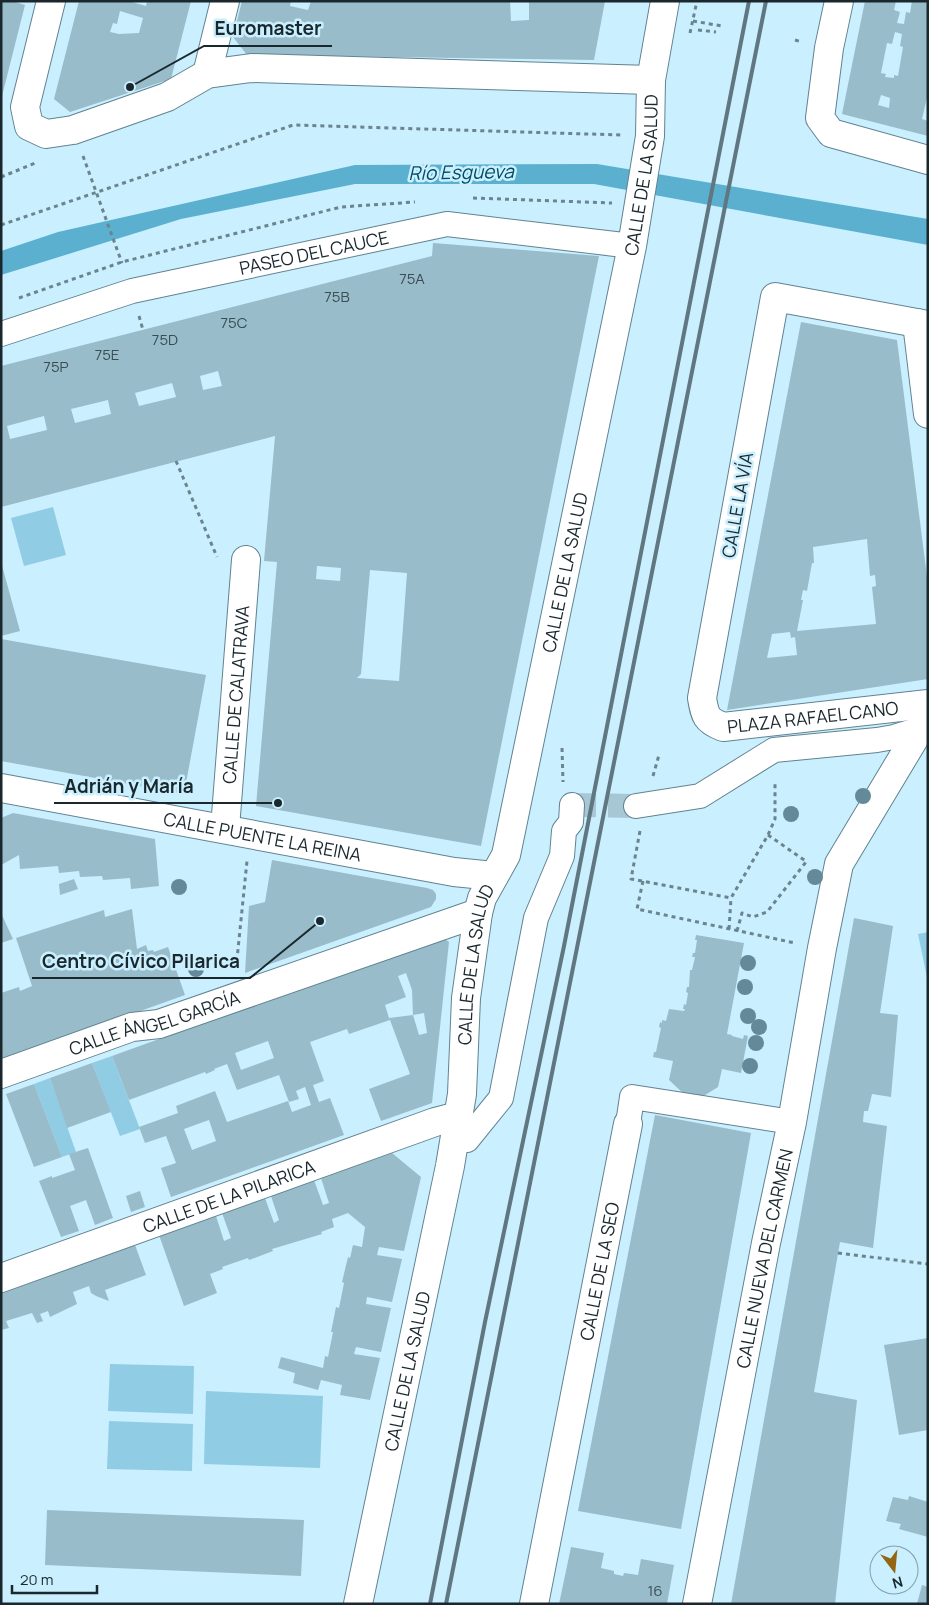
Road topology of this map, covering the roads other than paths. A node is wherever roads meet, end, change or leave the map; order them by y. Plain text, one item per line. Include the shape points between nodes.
1 (51, 1) edge
2 (225, 1) edge
3 (665, 1) edge
4 (839, 1) edge
5 (207, 74) junction
6 (651, 80) junction
7 (928, 160) edge
8 (632, 246) junction
9 (923, 324) edge
10 (1, 334) edge
11 (928, 414) edge
12 (246, 570) road end
13 (704, 712) joint
14 (925, 719) edge
15 (1, 788) edge
16 (572, 805) dead end
17 (636, 806) tunnel mouth
18 (225, 828) junction
19 (494, 876) junction
20 (830, 911) joint
21 (478, 913) junction
22 (1, 1074) edge
23 (792, 1122) junction
24 (628, 1124) joint
25 (456, 1128) junction
26 (1, 1278) edge
27 (358, 1604) edge
28 (534, 1604) edge
29 (697, 1604) edge

1 - 5 street via 25,107 29,126 46,134 73,130 167,97
2 - 5 street
3 - 6 street, CALLE DE LA SALUD
4 - 7 street via 820,118 831,133
5 - 6 street via 251,68
6 - 8 street, CALLE DE LA SALUD via 639,136 639,204
8 - 10 street, PASEO DEL CAUCE via 447,224 132,291
8 - 19 street, CALLE DE LA SALUD via 506,855
9 - 11 street
9 - 13 street, CALLE LA VÍA via 775,297 703,692
12 - 18 street, CALLE DE CALATRAVA
13 - 14 street, PLAZA RAFAEL CANO via 710,722 723,728
14 - 17 street, PLAZA RAFAEL CANO via 894,737 774,750 700,796
14 - 20 street, PLAZA RAFAEL CANO via 839,864
15 - 18 street, CALLE PUENTE LA REINA
16 - 25 street via 571,822 564,831 562,856 536,918 502,1098 467,1140
18 - 19 street, CALLE PUENTE LA REINA via 454,872
19 - 21 street, CALLE DE LA SALUD
20 - 23 street, CALLE NUEVA DEL CARMEN
21 - 22 street, CALLE ÁNGEL GARCÍA via 159,1024 132,1027
21 - 25 street, CALLE DE LA SALUD via 466,998 462,1094
23 - 24 street, CALLE DE LA SEO via 632,1097
23 - 29 street, CALLE NUEVA DEL CARMEN
24 - 28 street, CALLE DE LA SEO
25 - 26 street, CALLE DE LA PILARICA via 435,1122
25 - 27 street, CALLE DE LA SALUD

